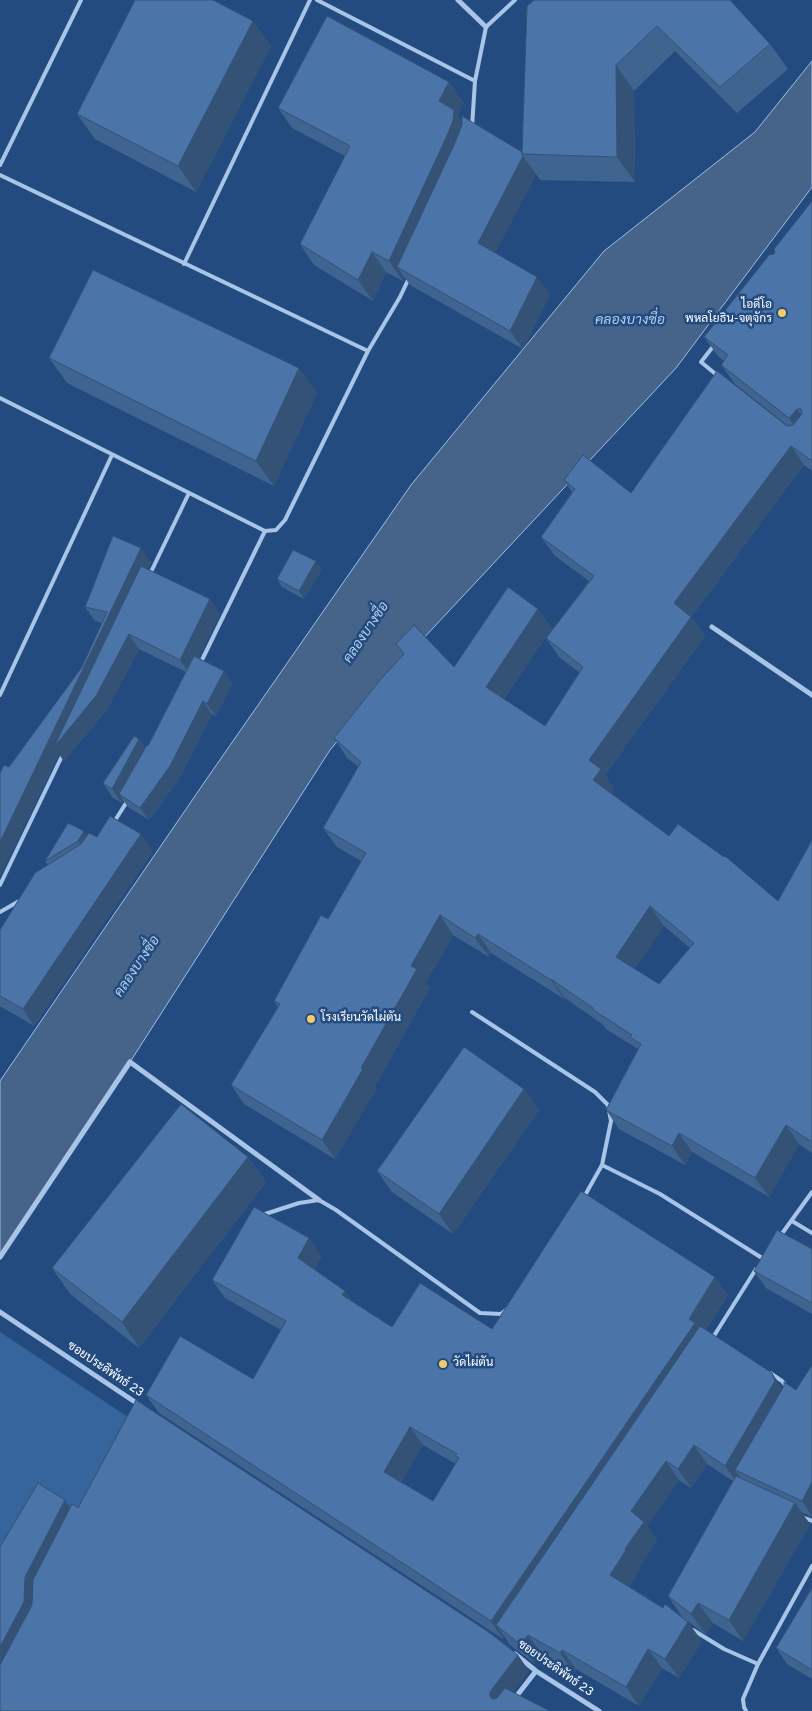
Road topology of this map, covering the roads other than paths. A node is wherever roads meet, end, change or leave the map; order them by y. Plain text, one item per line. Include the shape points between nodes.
1 (81, 0) edge
2 (310, 0) edge
3 (317, 0) edge
4 (458, 0) edge
5 (515, 0) edge
6 (486, 27) junction
7 (475, 81) junction
8 (471, 134) edge
9 (0, 165) edge
10 (0, 175) edge
11 (184, 264) junction
12 (413, 270) edge
13 (718, 340) edge
14 (368, 351) junction
15 (724, 380) edge
16 (0, 398) edge
17 (112, 455) junction
18 (189, 493) junction
19 (265, 531) junction
20 (146, 582) edge
21 (712, 627) dead end
22 (197, 670) edge
23 (0, 695) edge
24 (812, 695) edge
25 (64, 751) edge
26 (130, 798) edge
27 (110, 828) edge
28 (0, 885) edge
29 (23, 899) edge
30 (0, 912) edge
31 (472, 1012) dead end
32 (602, 1165) junction
33 (812, 1192) edge
34 (583, 1198) edge
35 (319, 1200) junction
36 (257, 1217) edge
37 (792, 1221) junction
38 (812, 1233) edge
39 (780, 1236) edge
40 (768, 1250) edge
41 (0, 1257) edge
42 (762, 1258) junction
43 (514, 1304) edge
44 (0, 1312) edge
45 (715, 1336) junction
46 (722, 1341) edge
47 (709, 1344) edge
48 (767, 1371) edge
49 (788, 1389) edge
50 (138, 1404) junction
51 (146, 1410) edge
52 (133, 1413) edge
53 (794, 1513) edge
54 (812, 1522) edge
55 (812, 1566) edge
56 (688, 1627) edge
57 (510, 1650) edge
58 (758, 1664) junction
59 (536, 1671) junction
60 (505, 1711) edge
61 (599, 1711) edge
62 (746, 1711) edge

1 - 9 lane
2 - 11 lane
3 - 7 lane
4 - 6 street
5 - 6 lane
6 - 7 lane
7 - 8 lane
10 - 11 lane
11 - 14 lane
12 - 14 lane
13 - 15 lane via 701,362
14 - 19 lane via 285,520 276,530
16 - 17 lane
17 - 18 lane
17 - 23 lane
18 - 19 lane
18 - 20 lane
19 - 22 lane
21 - 24 street
25 - 28 lane
26 - 27 lane
29 - 30 lane
31 - 32 lane via 595,1092 608,1105 611,1121
32 - 34 lane
32 - 42 lane via 660,1194
33 - 37 lane
35 - 36 lane
35 - 41 street via 130,1062
35 - 43 lane via 480,1313 501,1314
37 - 38 lane
37 - 39 lane
40 - 42 lane
42 - 45 lane
44 - 50 street, ซอยประดิพัทธ์ 23
45 - 46 lane
45 - 47 lane
48 - 49 lane
50 - 51 street, ซอยประดิพัทธ์ 23
50 - 52 street
53 - 54 lane
55 - 58 lane
56 - 58 lane via 724,1649
57 - 59 street, ซอยประดิพัทธ์ 23
58 - 62 lane via 743,1699
59 - 60 street
59 - 61 street, ซอยประดิพัทธ์ 23

